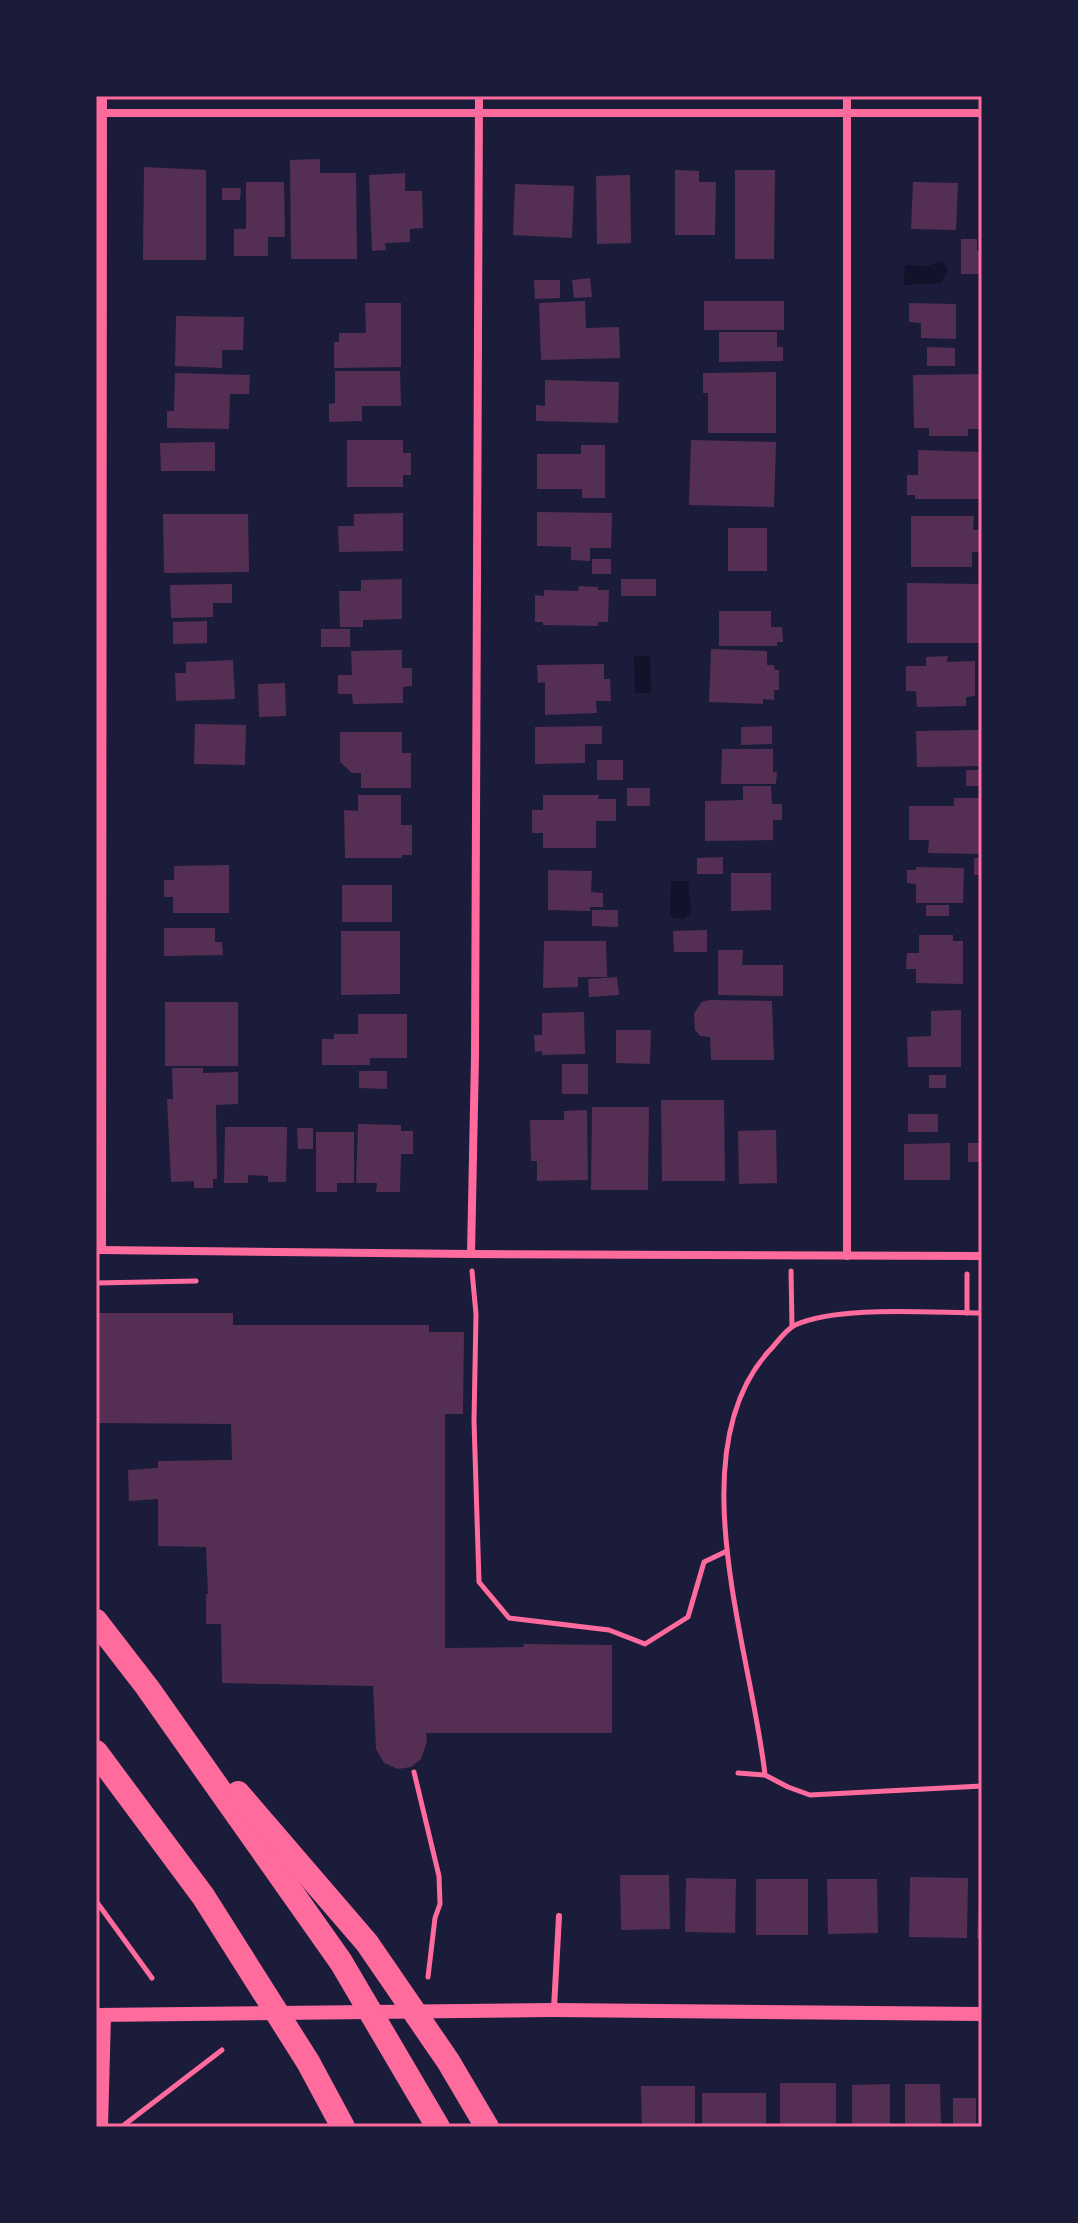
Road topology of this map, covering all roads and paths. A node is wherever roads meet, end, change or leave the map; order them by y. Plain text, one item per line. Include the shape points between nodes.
1 (103, 96) edge
2 (479, 96) edge
3 (847, 96) edge
4 (100, 113) edge
5 (479, 113) junction
6 (847, 113) junction
7 (982, 113) edge
8 (99, 1250) edge
9 (471, 1254) junction
10 (792, 1256) junction
11 (847, 1256) junction
12 (968, 1256) junction
13 (982, 1256) edge
14 (196, 1281) dead end
15 (96, 1283) edge
16 (967, 1313) junction
17 (982, 1313) edge
18 (792, 1326) junction
19 (727, 1551) junction
20 (96, 1621) edge
21 (147, 1687) junction
22 (96, 1752) edge
23 (414, 1772) dead end
24 (738, 1773) dead end
25 (765, 1775) junction
26 (982, 1786) edge
27 (96, 1901) edge
28 (559, 1916) dead end
29 (428, 1977) dead end
30 (152, 1978) dead end
31 (554, 2010) junction
32 (982, 2014) edge
33 (100, 2015) edge
34 (222, 2050) dead end
35 (123, 2126) edge
36 (101, 2127) edge
37 (343, 2127) edge
38 (438, 2127) edge
39 (487, 2127) edge

1 - 4 street
2 - 5 street
3 - 6 street
4 - 5 street
4 - 8 street
5 - 6 street
5 - 9 street
6 - 7 street
6 - 11 street
8 - 9 street
9 - 10 street
9 - 19 path via 479,1582 509,1618 609,1630 645,1644 688,1617 704,1562
10 - 11 street
10 - 18 path
11 - 12 street
12 - 13 street
12 - 16 path
14 - 15 path
16 - 17 path
16 - 18 path via 831,1313
18 - 19 path via 755,1367 729,1430 722,1507
19 - 25 path
20 - 21 highway
21 - 38 highway via 341,1962
21 - 39 highway via 367,1943
22 - 37 highway via 203,1896
23 - 29 path via 439,1876 440,1904
24 - 25 path
25 - 26 path via 810,1795
27 - 30 path
28 - 31 lane
31 - 32 street
31 - 33 street
33 - 36 street
34 - 35 path

